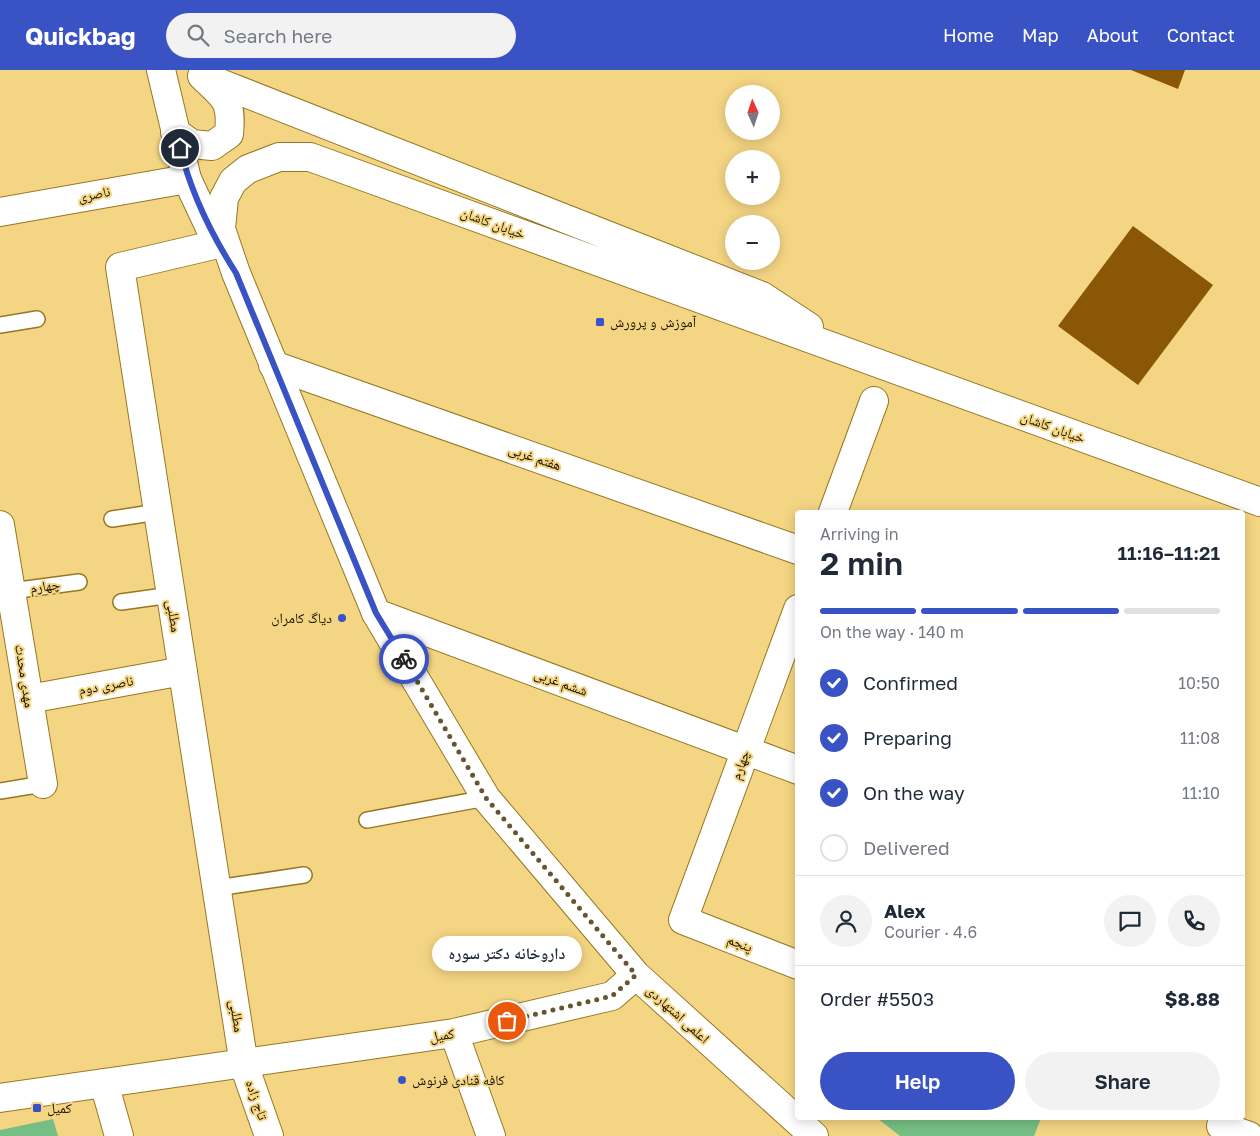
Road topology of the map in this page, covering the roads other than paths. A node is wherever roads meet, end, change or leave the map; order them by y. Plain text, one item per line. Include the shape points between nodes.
1 (161, 70) edge
2 (199, 73) edge
3 (176, 132) junction
4 (188, 179) junction
5 (0, 212) edge
6 (218, 244) junction
7 (236, 273) junction
8 (37, 319) dead end
9 (0, 325) edge
10 (847, 352) junction
11 (273, 365) junction
12 (874, 401) dead end
13 (1260, 502) edge
14 (834, 510) edge
15 (158, 512) junction
16 (112, 519) dead end
17 (0, 525) edge
18 (795, 549) edge
19 (79, 582) dead end
20 (11, 591) junction
21 (171, 595) junction
22 (121, 602) dead end
23 (376, 613) junction
24 (795, 617) edge
25 (183, 671) junction
26 (29, 699) junction
27 (745, 751) junction
28 (795, 769) edge
29 (43, 784) joint
30 (0, 791) edge
31 (486, 798) junction
32 (366, 820) dead end
33 (304, 875) dead end
34 (217, 888) junction
35 (683, 920) joint
36 (795, 964) edge
37 (636, 975) junction
38 (454, 1033) junction
39 (244, 1065) junction
40 (104, 1083) junction
41 (0, 1098) edge
42 (795, 1119) edge
43 (796, 1120) edge
44 (1221, 1126) dead end
45 (119, 1136) edge
46 (269, 1136) edge
47 (491, 1136) edge
48 (814, 1136) edge
49 (1249, 1136) edge

1 - 3 street
2 - 3 street via 224,96 231,114 228,134 212,146 192,144
2 - 10 street, خیابان کاشان via 762,296
3 - 4 street
4 - 5 street, ناصری
4 - 6 street
6 - 7 street
6 - 15 street, مطلبی via 120,267
7 - 10 street, خیابان کاشان via 221,222 224,198 233,181 264,161 293,155 310,157
7 - 11 street, اعلمی اشتهاردی
8 - 9 lane
10 - 13 street, خیابان کاشان
11 - 18 street, هفتم غربی
11 - 23 street, اعلمی اشتهاردی
12 - 14 street
15 - 16 lane
15 - 21 street, مطلبی
17 - 20 street, مهدی محدث
19 - 20 lane, چهارم
20 - 26 street, مهدی محدث
21 - 22 lane
21 - 25 street, مطلبی
23 - 27 street, ششم غربی
23 - 31 street, اعلمی اشتهاردی
24 - 27 street, چهارم
25 - 26 street, ناصری دوم
25 - 34 street, مطلبی
26 - 29 street, مهدی محدث
27 - 28 street, ششم غربی
27 - 35 street, چهارم
29 - 30 lane, مهدی محدث
31 - 32 lane
31 - 37 street, اعلمی اشتهاردی
33 - 34 lane
34 - 39 street, مطلبی
35 - 36 street, پنجم
37 - 38 street, کمیل via 612,996
37 - 42 street, اعلمی اشتهاردی
38 - 39 street, کمیل
38 - 47 street
39 - 40 street, کمیل
39 - 46 street, تاج زاده
40 - 41 street, کمیل
40 - 45 street
43 - 48 street, اعلمی اشتهاردی
44 - 49 street

